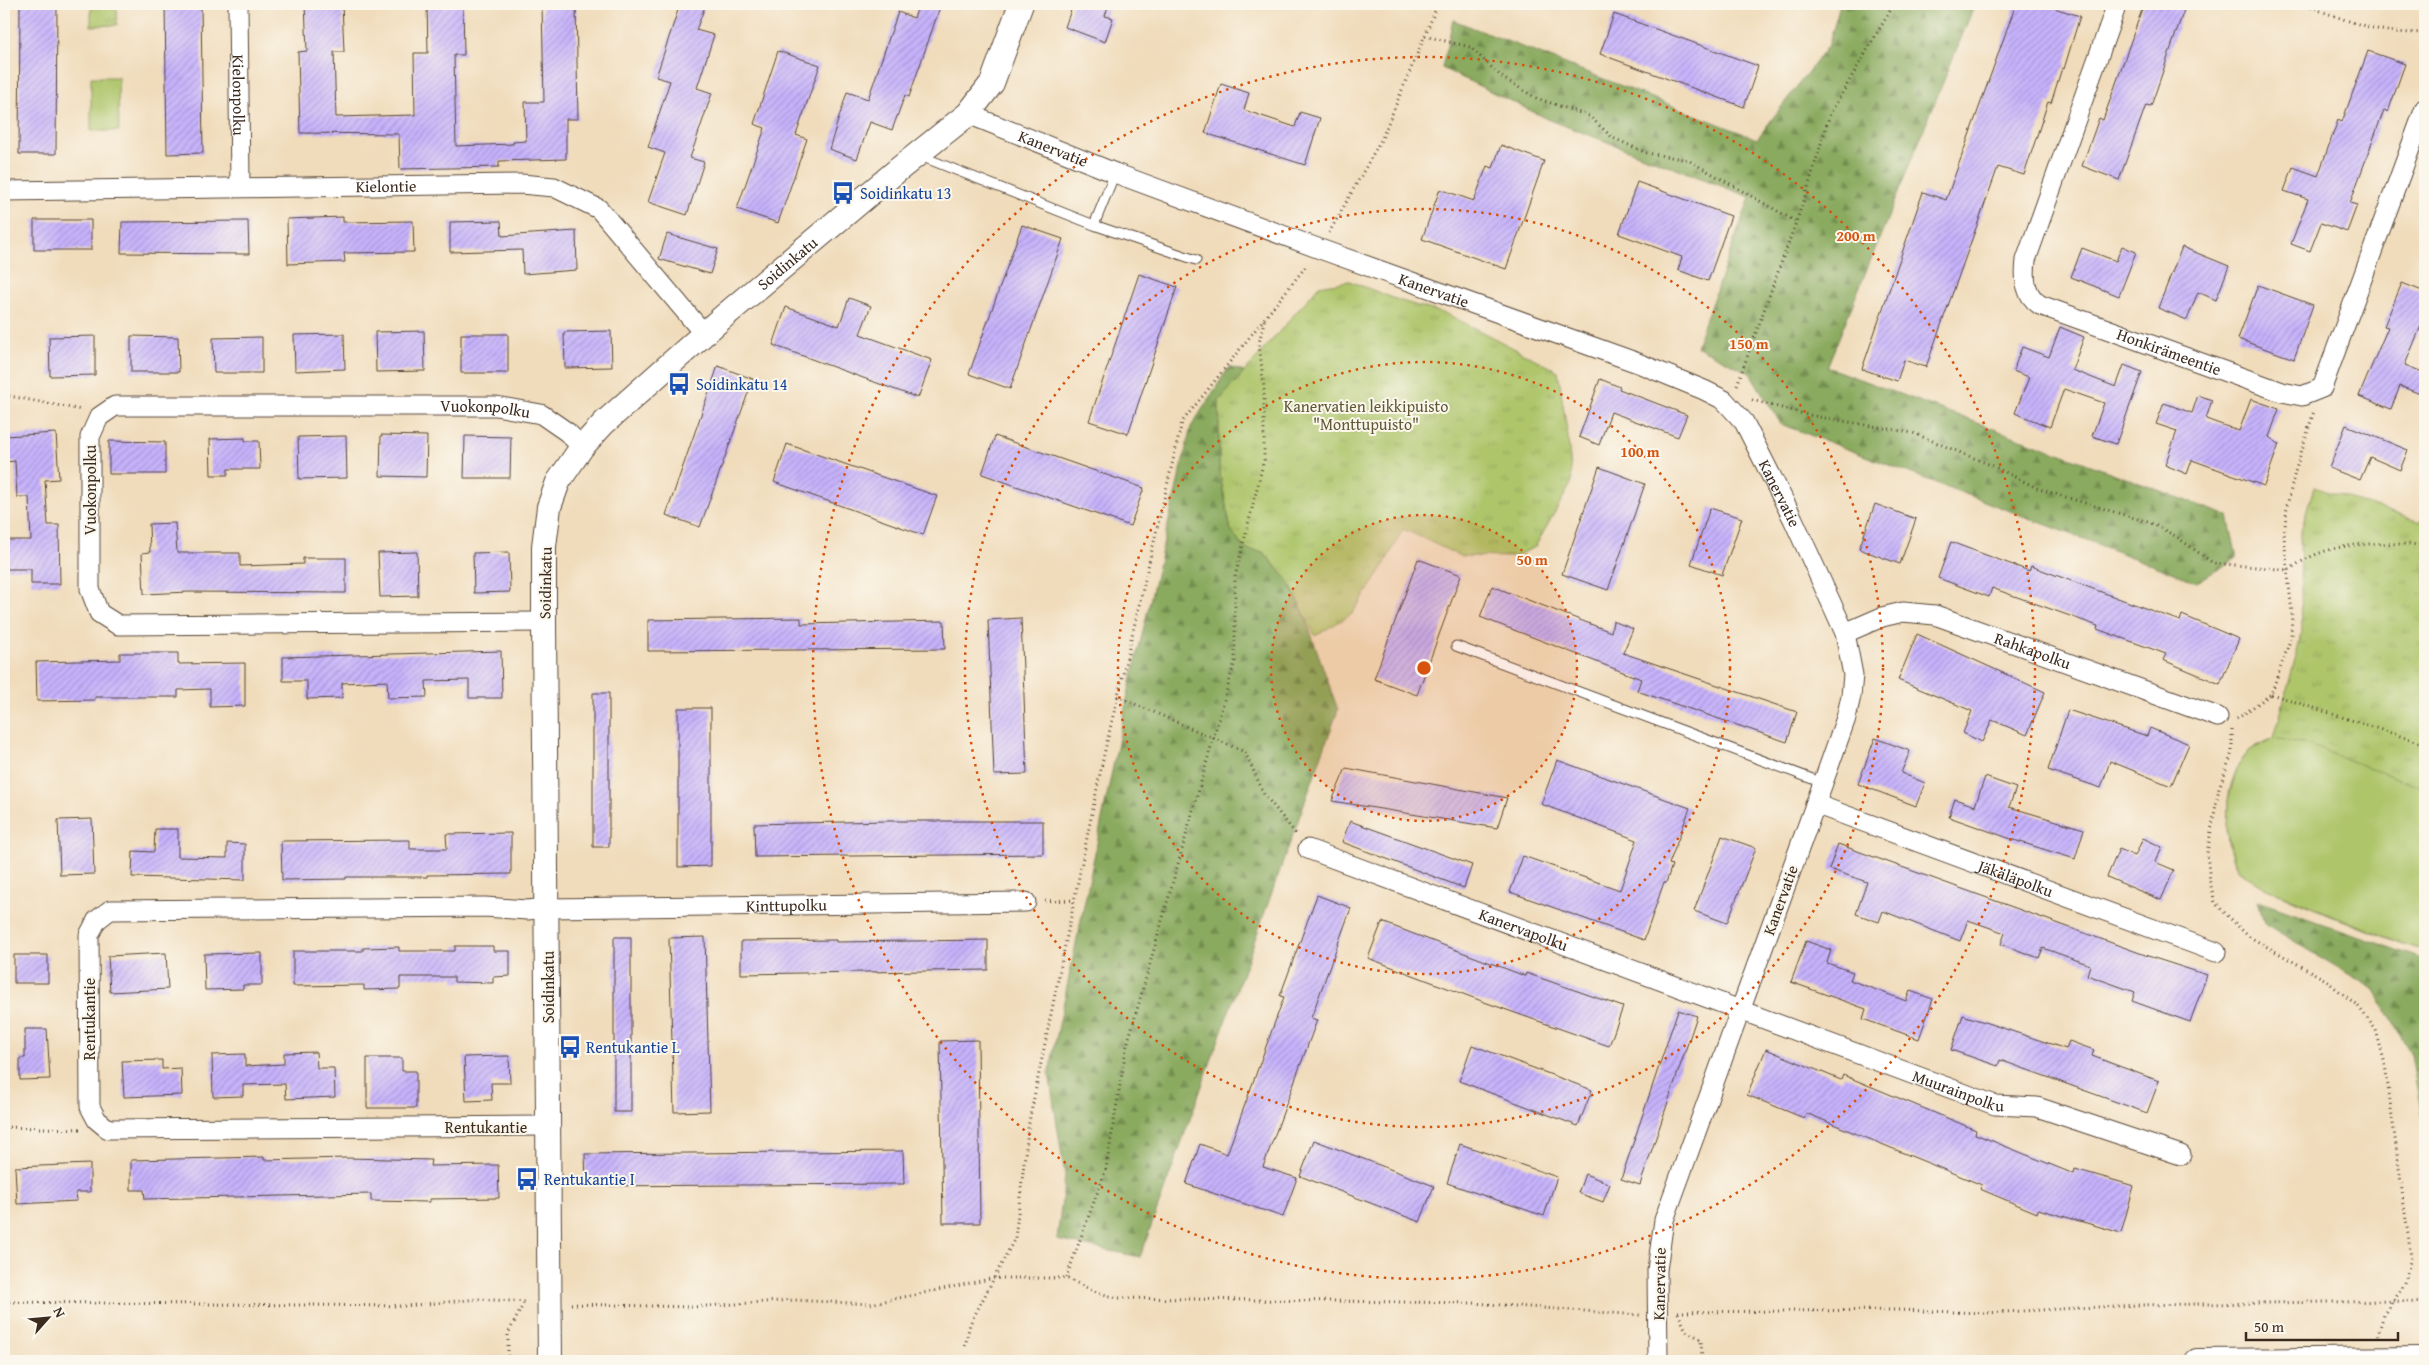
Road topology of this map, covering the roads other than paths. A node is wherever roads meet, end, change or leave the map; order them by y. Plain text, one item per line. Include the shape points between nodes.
1 (238, 4) edge
2 (1022, 4) edge
3 (2117, 4) edge
4 (2425, 108) edge
5 (968, 114) junction
6 (917, 155) junction
7 (1115, 173) junction
8 (240, 186) junction
9 (4, 191) edge
10 (1094, 225) junction
11 (1196, 260) dead end
12 (705, 335) junction
13 (582, 447) junction
14 (544, 622) junction
15 (1845, 633) junction
16 (1456, 646) dead end
17 (2218, 717) dead end
18 (1823, 783) junction
19 (1816, 804) junction
20 (1308, 850) road end
21 (1026, 902) road end
22 (547, 908) junction
23 (2216, 952) dead end
24 (1738, 1011) junction
25 (546, 1126) junction
26 (2181, 1156) dead end
27 (2425, 1359) edge
28 (550, 1361) edge
29 (1658, 1361) edge
30 (2197, 1361) edge

1 - 8 street, Kielonpolku
2 - 5 street, Soidinkatu via 992,83
3 - 4 street, Honkirämeentie via 2026,260 2024,278 2032,300 2282,392 2302,396 2322,388
5 - 6 street, Soidinkatu
5 - 7 street, Kanervatie
6 - 10 lane
6 - 12 street, Soidinkatu via 723,316
7 - 10 lane
7 - 15 street, Kanervatie via 1638,363 1724,400 1744,422 1756,444
8 - 9 street, Kielontie
8 - 12 street, Kielontie via 521,184 554,187 599,209
10 - 11 lane
12 - 13 street, Soidinkatu via 604,423
13 - 14 street, Soidinkatu via 558,482 549,506 544,546
13 - 14 street, Vuokonpolku via 541,414 496,406 115,406 99,417 90,437 90,590 99,613 118,625
14 - 22 street, Soidinkatu
15 - 17 street, Rahkapolku via 1903,612 1934,615
15 - 18 street, Kanervatie via 1853,675 1851,696
16 - 18 lane
18 - 19 street, Kanervatie
19 - 23 street, Jäkäläpolku
19 - 24 street, Kanervatie
20 - 24 street, Kanervapolku
21 - 22 street, Kinttupolku
22 - 25 street, Soidinkatu
22 - 25 street, Rentukantie via 110,910 97,920 88,935 90,1107 96,1120 108,1129
24 - 26 street, Muurainpolku via 1995,1105 2037,1106
24 - 29 street, Kanervatie via 1664,1220 1657,1270
25 - 28 street, Soidinkatu via 538,1298
27 - 30 street

